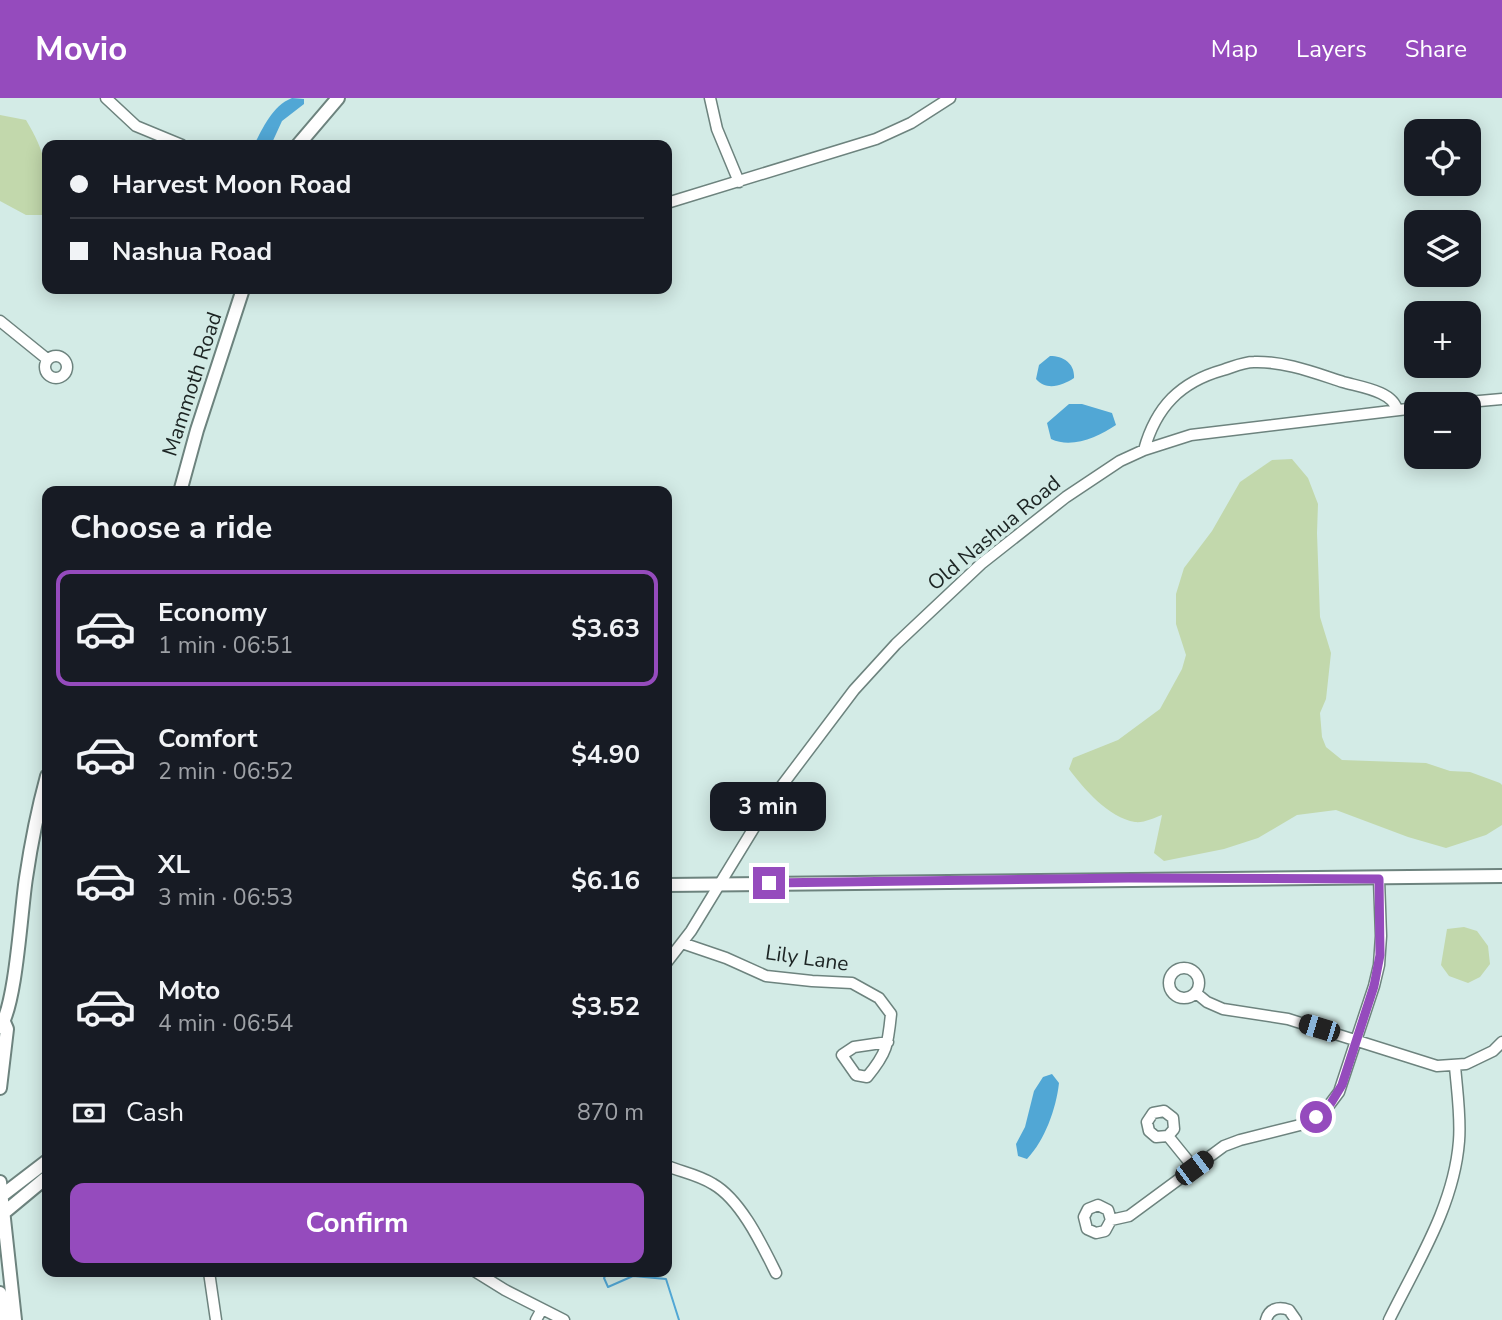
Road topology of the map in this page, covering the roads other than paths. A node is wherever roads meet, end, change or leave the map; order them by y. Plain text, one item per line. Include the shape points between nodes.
1 (106, 98) edge
2 (338, 98) edge
3 (710, 98) edge
4 (950, 98) edge
5 (170, 140) edge
6 (303, 140) edge
7 (739, 182) junction
8 (672, 202) edge
9 (241, 294) edge
10 (0, 321) edge
11 (47, 359) dead end
12 (1502, 398) edge
13 (1481, 400) edge
14 (1404, 409) edge
15 (1397, 410) junction
16 (1144, 450) junction
17 (182, 486) edge
18 (42, 800) edge
19 (1502, 876) edge
20 (1379, 879) junction
21 (719, 884) junction
22 (672, 885) edge
23 (682, 943) junction
24 (672, 956) edge
25 (1196, 993) dead end
26 (1, 1023) edge
27 (1357, 1041) junction
28 (888, 1042) junction
29 (1502, 1042) edge
30 (1455, 1066) junction
31 (0, 1088) edge
32 (1168, 1136) dead end
33 (42, 1165) edge
34 (672, 1168) edge
35 (1194, 1168) junction
36 (42, 1181) edge
37 (0, 1182) edge
38 (1, 1197) edge
39 (1, 1216) edge
40 (1111, 1220) dead end
41 (776, 1273) dead end
42 (210, 1277) edge
43 (485, 1277) edge
44 (0, 1293) edge
45 (542, 1309) junction
46 (4, 1320) edge
47 (15, 1320) edge
48 (216, 1320) edge
49 (536, 1320) edge
50 (564, 1320) edge
51 (1266, 1320) edge
52 (1296, 1320) edge
53 (1390, 1320) edge

1 - 5 street via 136,126
2 - 6 main road
3 - 7 street
4 - 7 street via 876,139
7 - 8 street
9 - 17 main road, Mammoth Road
10 - 11 street
12 - 13 street
14 - 15 street, Old Nashua Road
15 - 16 street, Old Nashua Road via 1198,434
15 - 16 street via 1388,396 1356,385 1284,365 1247,363 1202,376 1182,388 1155,420
16 - 21 street, Old Nashua Road via 1092,478 1017,535 896,644 807,750
18 - 26 main road
19 - 20 main road
20 - 21 main road
20 - 27 street via 1379,965
21 - 22 main road
21 - 23 street, Old Nashua Road
23 - 24 street, Old Nashua Road
23 - 28 street, Lily Lane via 766,976 852,983 879,998 891,1014
25 - 27 street via 1223,1009 1289,1019
26 - 31 main road via 7,1029
27 - 30 street via 1427,1065
27 - 35 street via 1342,1085 1321,1113 1297,1127 1232,1142
28 - 28 street via 883,1058 867,1077 856,1075 842,1055 854,1047
29 - 30 street via 1493,1051
30 - 53 street via 1460,1131 1451,1187
32 - 35 street
33 - 38 main road
34 - 41 street via 706,1180 731,1198
35 - 40 street via 1138,1211
36 - 39 main road
37 - 38 main road
38 - 39 main road
39 - 47 main road
42 - 48 street
43 - 45 street
44 - 46 main road
45 - 49 street
45 - 50 street
51 - 52 street via 1279,1308 1291,1312

